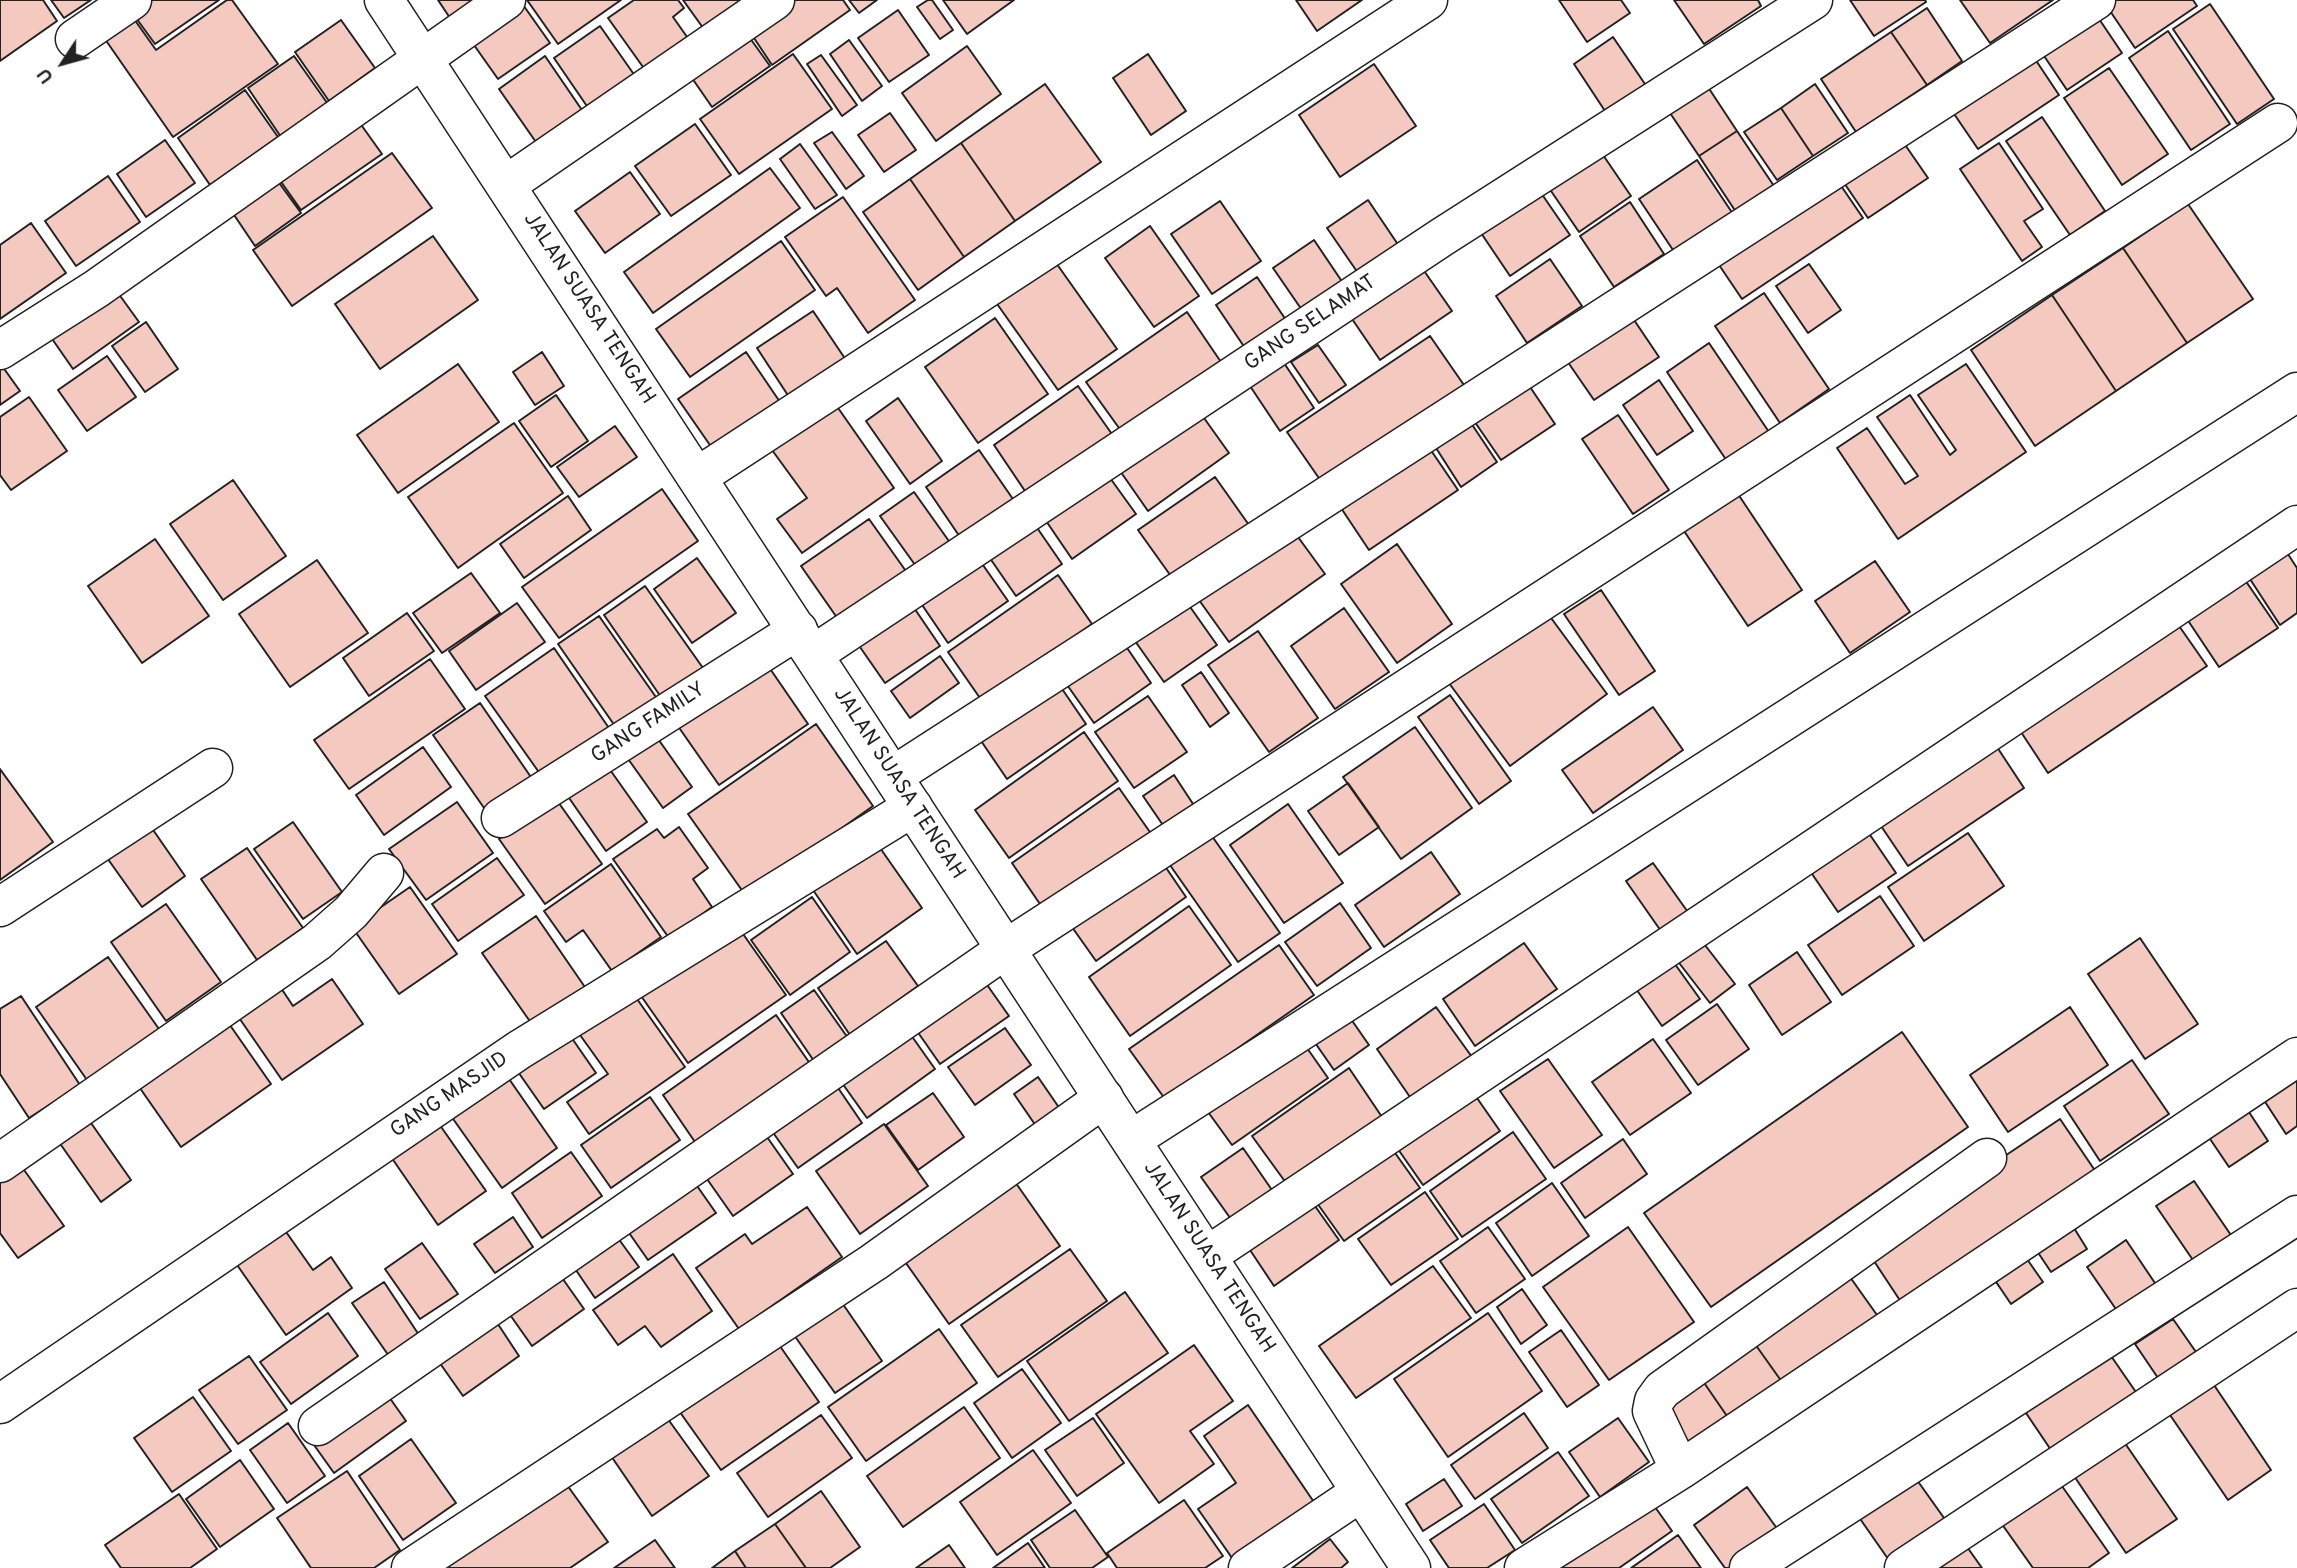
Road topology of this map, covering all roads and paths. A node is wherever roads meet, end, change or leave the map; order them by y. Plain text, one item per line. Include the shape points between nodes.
1 (132, 0) edge
2 (384, 0) edge
3 (506, 0) edge
4 (775, 0) edge
5 (1428, 0) edge
6 (1813, 0) edge
7 (2096, 0) edge
8 (75, 39) dead end
9 (422, 58) junction
10 (2278, 123) dead end
11 (506, 185) junction
12 (0, 350) edge
13 (2297, 392) edge
14 (697, 477) junction
15 (2297, 525) edge
16 (806, 642) junction
17 (213, 768) dead end
18 (903, 791) junction
19 (501, 818) dead end
20 (384, 873) dead end
21 (0, 906) edge
22 (1006, 949) junction
23 (2297, 1057) edge
24 (1104, 1098) junction
25 (1131, 1140) junction
26 (1987, 1158) dead end
27 (0, 1163) edge
28 (2297, 1215) edge
29 (1207, 1256) junction
30 (2297, 1308) edge
31 (0, 1404) edge
32 (318, 1426) dead end
33 (1680, 1470) junction
34 (1361, 1492) junction
35 (411, 1568) edge
36 (1248, 1568) edge
37 (1410, 1568) edge
38 (1524, 1568) edge
39 (1749, 1568) edge
40 (1904, 1568) edge

1 - 8 street
2 - 9 street, JALAN SUASA TENGAH
3 - 9 street
4 - 11 street
5 - 14 street
6 - 16 street, GANG SELAMAT
7 - 18 street, GANG MASJID
9 - 11 street, JALAN SUASA TENGAH
9 - 12 street via 96,289
10 - 22 street
11 - 14 street, JALAN SUASA TENGAH
13 - 25 street
14 - 16 street, JALAN SUASA TENGAH
15 - 29 street
16 - 18 street, JALAN SUASA TENGAH
16 - 19 street, GANG FAMILY
17 - 21 street
18 - 22 street, JALAN SUASA TENGAH
18 - 31 street, GANG MASJID
20 - 27 street via 317,942
22 - 24 street, JALAN SUASA TENGAH
22 - 32 street
23 - 33 street
24 - 25 street, JALAN SUASA TENGAH
24 - 35 street via 874,1262
25 - 29 street, JALAN SUASA TENGAH
26 - 33 street via 1662,1390 1651,1411
28 - 39 street
29 - 34 street, JALAN SUASA TENGAH
30 - 40 street
33 - 38 street
34 - 36 street
34 - 37 street, JALAN SUASA TENGAH

